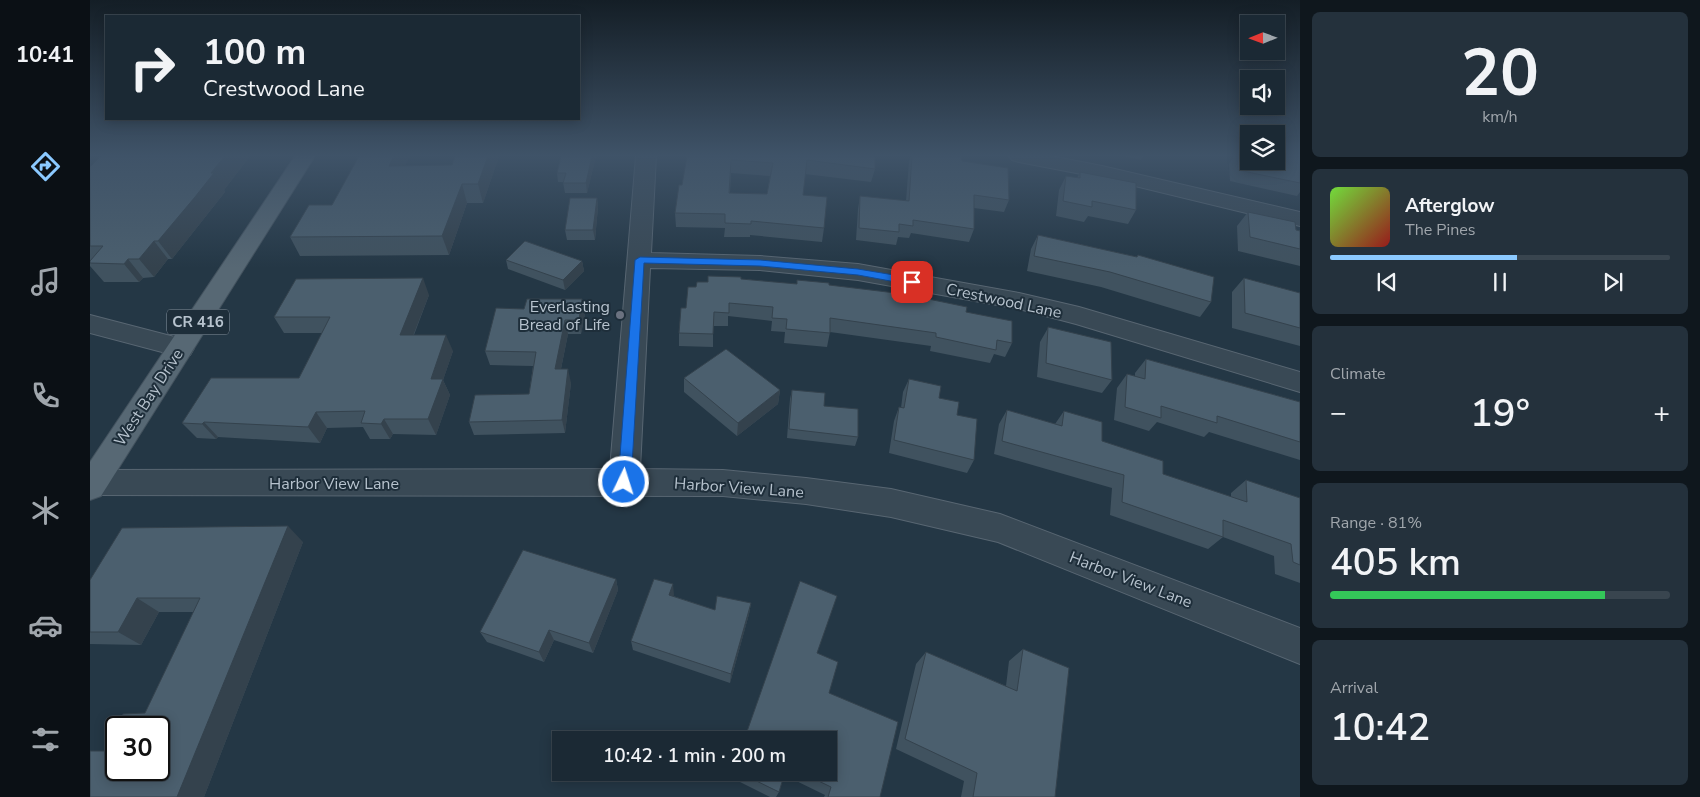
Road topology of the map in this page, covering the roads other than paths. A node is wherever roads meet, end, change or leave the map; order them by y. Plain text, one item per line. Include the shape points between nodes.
1 (281, 193) edge
2 (644, 193) edge
3 (1189, 193) edge
4 (1300, 220) edge
5 (640, 260) junction
6 (90, 324) edge
7 (181, 348) junction
8 (1300, 382) edge
9 (624, 482) junction
10 (91, 485) edge
11 (1300, 646) edge

1 - 7 main road, West Bay Drive / CR 416
2 - 5 street
3 - 4 street
5 - 8 street, Crestwood Lane via 760,263 858,272 1019,301
5 - 9 street
6 - 7 street
7 - 10 main road, West Bay Drive / CR 416
9 - 10 street, Harbor View Lane
9 - 11 street, Harbor View Lane via 723,484 806,491 891,503 1000,528

